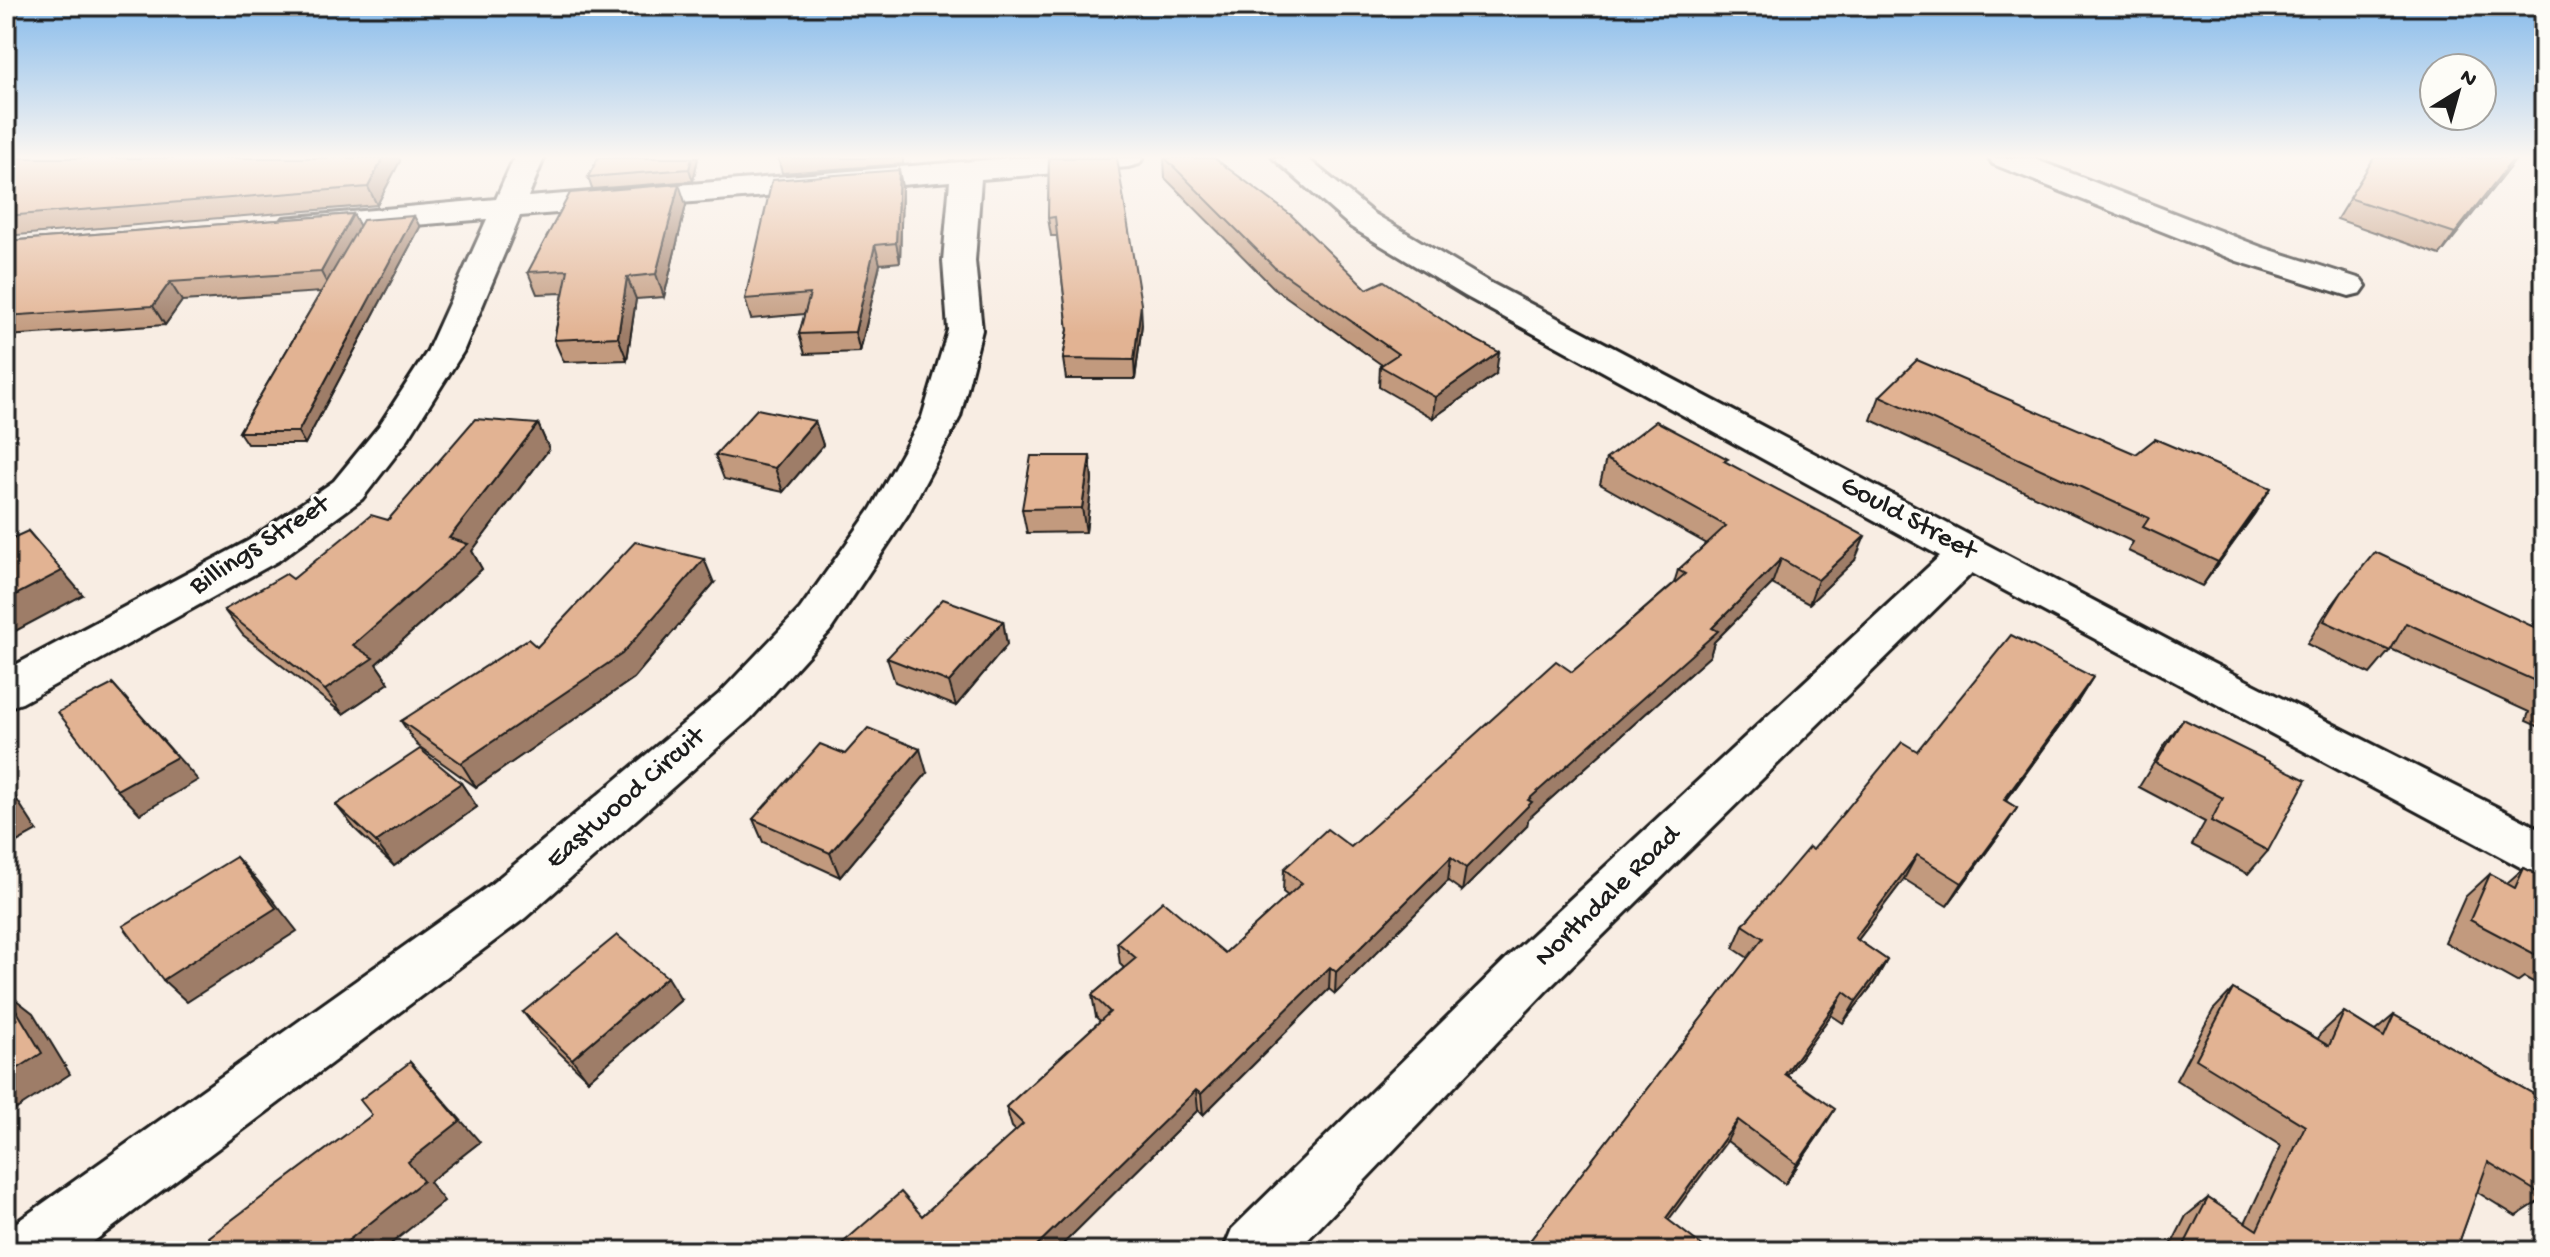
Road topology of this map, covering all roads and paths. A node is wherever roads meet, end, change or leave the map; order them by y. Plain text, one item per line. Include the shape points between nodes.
1 (415, 217) edge
2 (505, 217) edge
3 (962, 217) edge
4 (1358, 217) edge
5 (2154, 217) edge
6 (271, 227) edge
7 (2349, 286) dead end
8 (1969, 552) junction
9 (6, 691) edge
10 (2544, 855) edge
11 (29, 1251) edge
12 (1254, 1251) edge

1 - 6 street
2 - 9 street, Billings Street via 445,352 393,434 348,490 263,551
3 - 11 street, Eastwood Circuit via 959,261 965,330 941,417 888,514 815,620 735,706 507,902
4 - 8 street, Gould Street via 1477,289
5 - 7 street
8 - 10 street, Gould Street
8 - 12 street, Northdale Road via 1528,973

